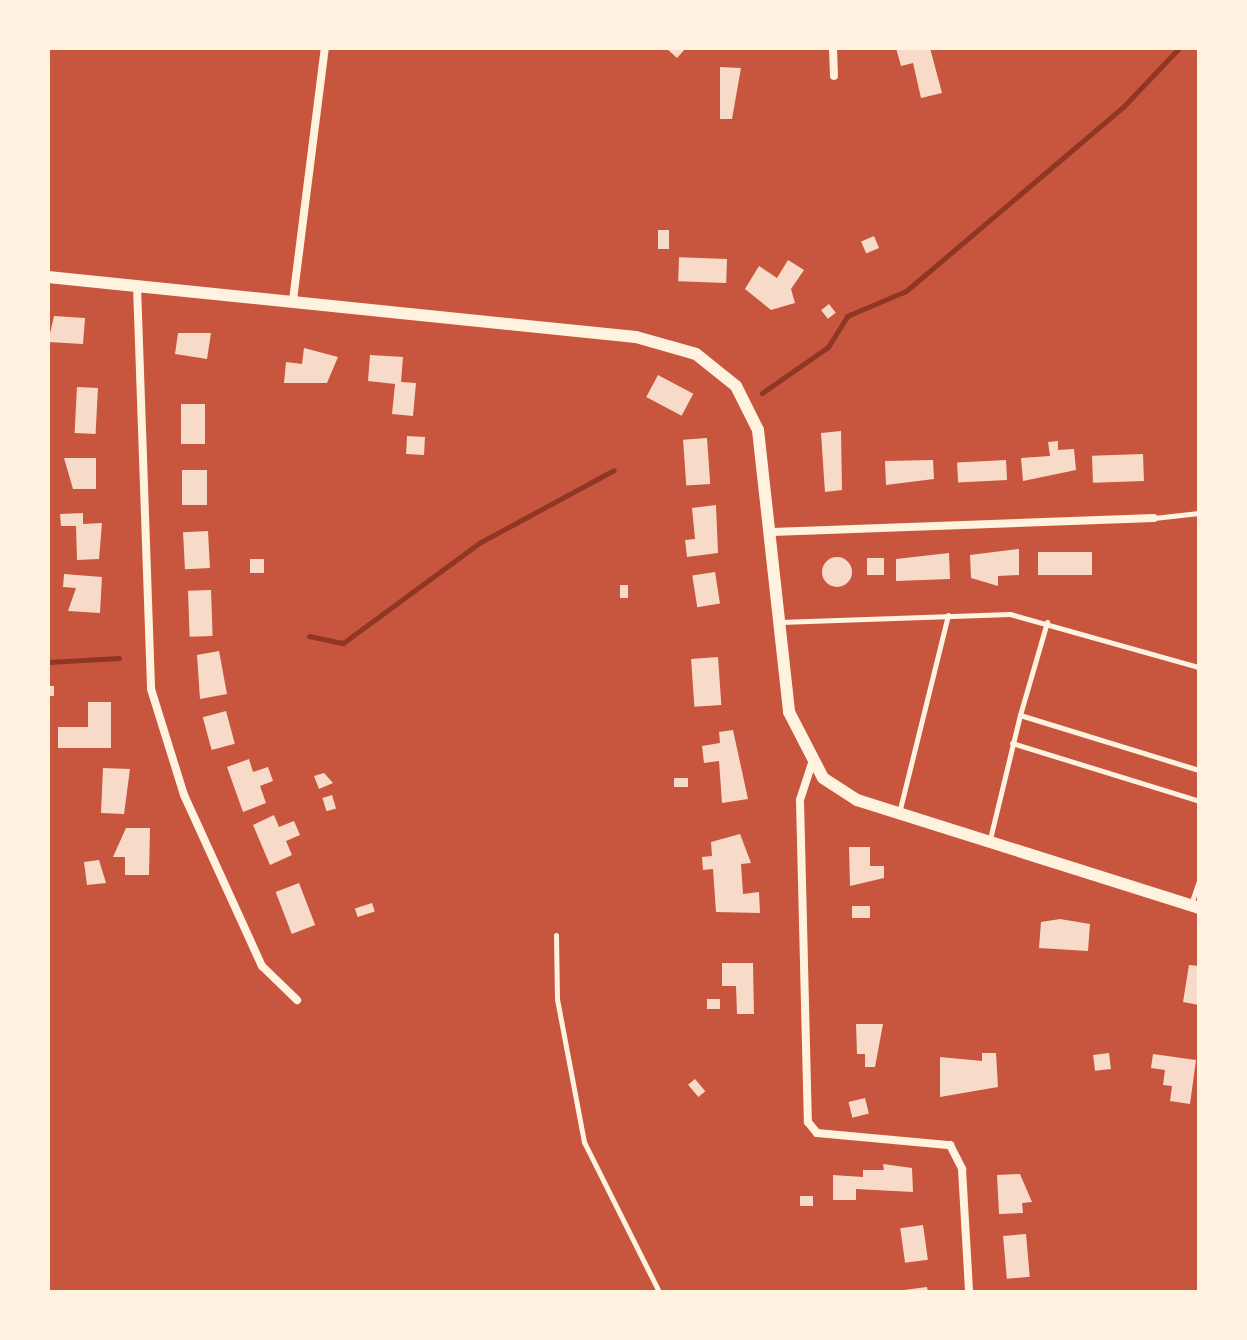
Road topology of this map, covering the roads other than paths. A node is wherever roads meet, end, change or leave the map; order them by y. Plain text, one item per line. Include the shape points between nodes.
1 (325, 48) edge
2 (833, 48) edge
3 (834, 76) dead end
4 (48, 277) edge
5 (137, 286) junction
6 (293, 300) junction
7 (1199, 513) edge
8 (1154, 518) joint
9 (772, 532) junction
10 (948, 615) junction
11 (779, 622) junction
12 (1047, 622) junction
13 (1199, 667) edge
14 (1020, 715) junction
15 (1012, 743) junction
16 (812, 763) junction
17 (1199, 770) edge
18 (1199, 801) edge
19 (899, 814) junction
20 (989, 844) junction
21 (1199, 881) edge
22 (1195, 906) edge
23 (556, 935) dead end
24 (297, 1000) dead end
25 (659, 1292) edge
26 (969, 1292) edge

1 - 6 street
2 - 3 street
4 - 5 street
5 - 6 street
5 - 24 street via 151,689 184,795 262,966
6 - 9 street via 636,337 696,354 748,404
7 - 8 lane
8 - 9 street
9 - 11 street
10 - 11 lane
10 - 12 lane
10 - 19 lane
11 - 16 street via 789,712
12 - 13 lane
12 - 14 lane
14 - 15 lane
14 - 17 lane
15 - 18 lane
15 - 20 lane
16 - 19 street via 850,798
16 - 26 street via 800,800 808,1122 817,1133 950,1145 962,1169
19 - 20 street
20 - 22 street
21 - 22 lane
23 - 25 lane via 557,999 584,1142

